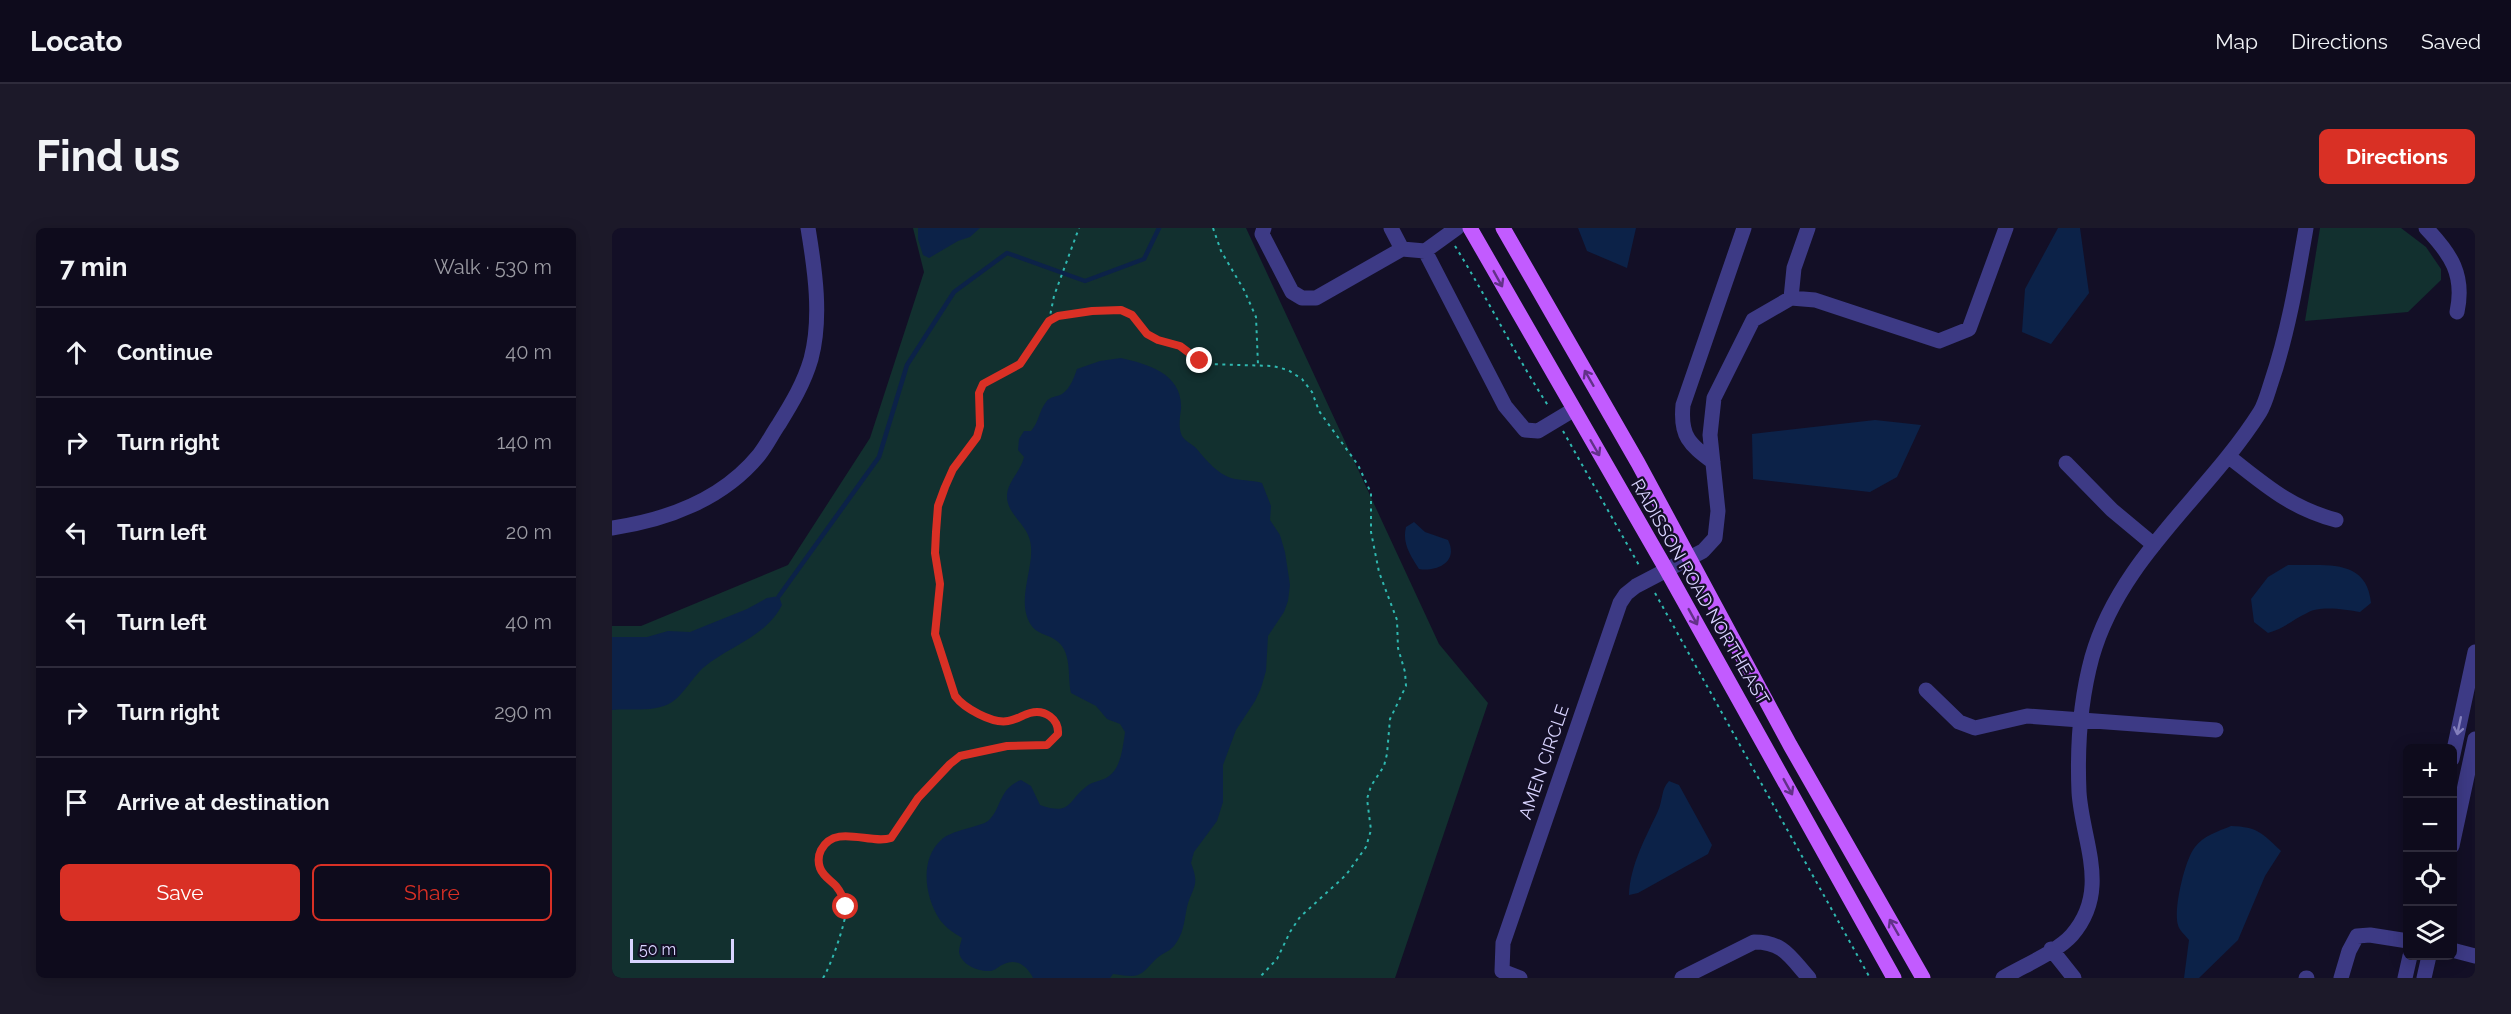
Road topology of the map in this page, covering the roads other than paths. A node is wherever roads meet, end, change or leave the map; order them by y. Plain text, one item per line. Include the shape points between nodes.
1 (808, 228) edge
2 (1264, 228) edge
3 (1391, 228) edge
4 (1457, 228) edge
5 (1470, 228) edge
6 (1503, 228) edge
7 (1744, 228) edge
8 (1808, 228) edge
9 (2006, 228) edge
10 (2306, 228) edge
11 (2426, 228) edge
12 (1402, 249) junction
13 (1425, 251) junction
14 (1791, 297) junction
15 (2457, 312) dead end
16 (1573, 410) junction
17 (2228, 456) junction
18 (1713, 462) junction
19 (2066, 463) dead end
20 (2336, 520) dead end
21 (612, 528) edge
22 (2154, 544) junction
23 (1688, 558) junction
24 (1666, 569) junction
25 (2475, 652) edge
26 (1926, 690) dead end
27 (2079, 720) junction
28 (2216, 730) dead end
29 (2475, 739) edge
30 (2455, 744) edge
31 (2457, 823) edge
32 (2403, 940) edge
33 (2051, 949) junction
34 (2457, 951) edge
35 (2475, 956) edge
36 (2409, 960) edge
37 (2428, 960) edge
38 (1520, 978) edge
39 (1682, 978) edge
40 (1809, 978) edge
41 (1894, 978) edge
42 (1923, 978) edge
43 (2003, 978) edge
44 (2074, 978) edge
45 (2341, 978) edge
46 (2405, 978) edge
47 (2424, 978) edge

1 - 21 street via 816,314 811,357 798,394 759,455 729,483 688,509
2 - 12 street via 1262,234 1292,292 1302,298 1316,298
3 - 12 street
4 - 13 street
5 -> 16 main road, RADISSON ROAD NORTHEAST
23 -> 6 main road, RADISSON ROAD NORTHEAST
7 - 18 street via 1681,420 1692,447
8 - 14 street via 1794,268
9 - 14 street via 1969,329 1939,341 1815,300
10 - 17 street via 2276,370 2262,410
11 - 15 street via 2458,272
12 - 13 street
13 - 16 street via 1505,406 1525,430 1538,431
14 - 18 street via 1753,320 1714,398 1710,435
16 -> 24 main road, RADISSON ROAD NORTHEAST
17 - 20 street via 2285,501
17 - 22 street
18 - 23 street via 1718,528 1710,545
19 - 22 street via 2112,510
22 - 27 street via 2134,570 2104,625 2092,655
23 - 24 street
42 -> 23 main road, RADISSON ROAD NORTHEAST
24 - 38 street, AMEN CIRCLE via 1626,594 1614,617 1503,943 1502,971
24 -> 41 main road, RADISSON ROAD NORTHEAST
25 -> 30 street
26 - 27 street via 1959,722 1975,728 2027,716
27 - 28 street
27 - 33 street via 2079,795 2094,885 2071,936
29 - 31 street
32 - 45 street via 2357,936
33 - 43 street
33 - 44 street
34 - 35 street
36 - 46 street
37 - 47 street
39 - 40 street via 1754,942 1767,942 1781,946

